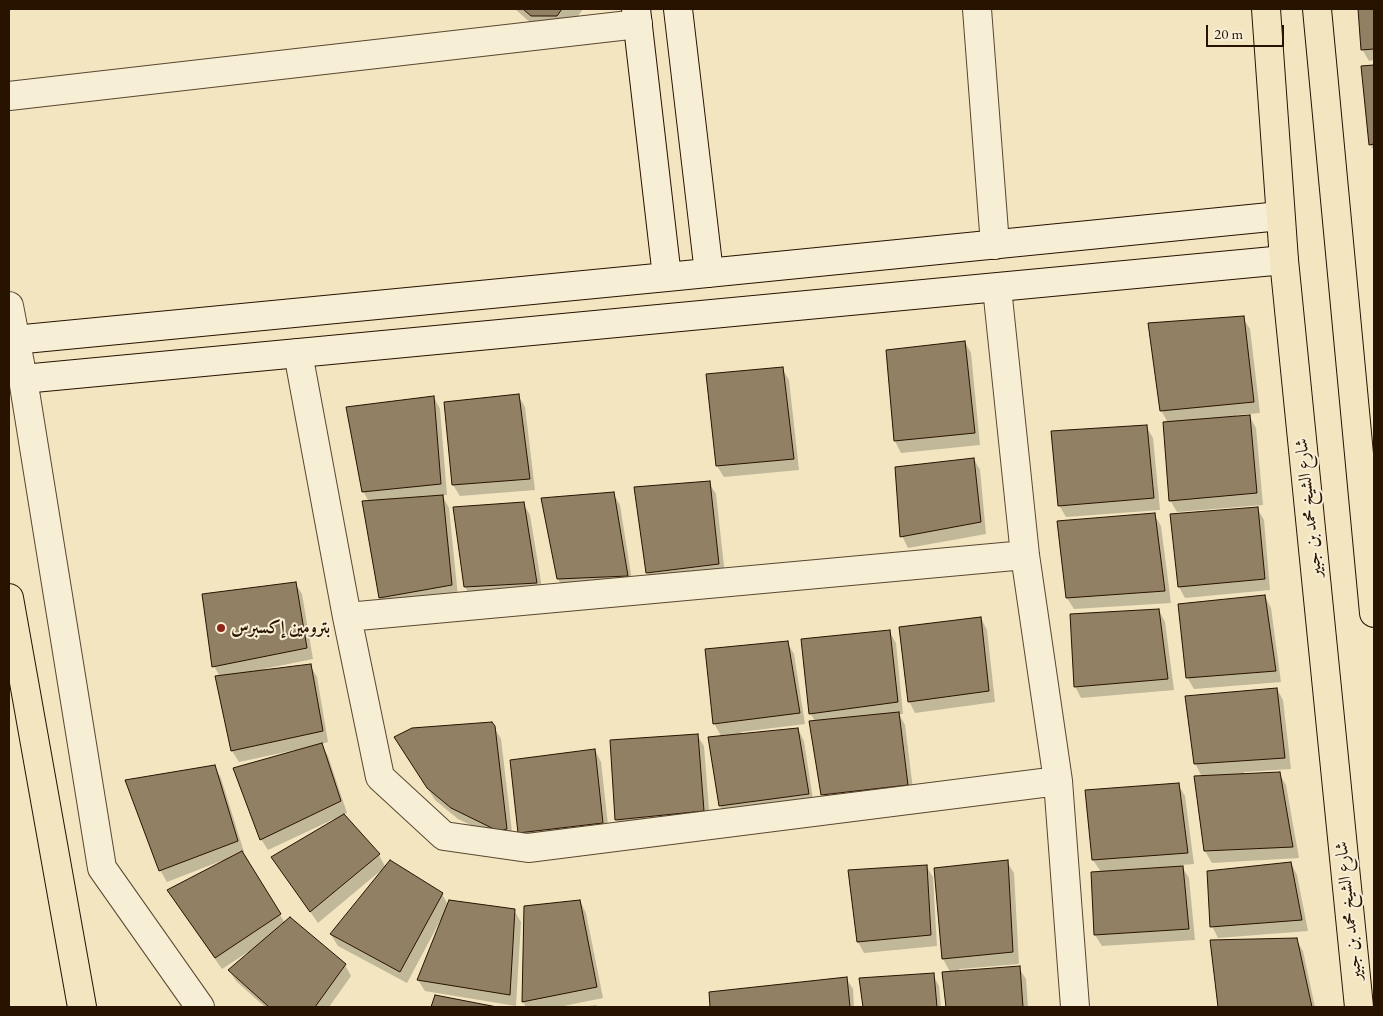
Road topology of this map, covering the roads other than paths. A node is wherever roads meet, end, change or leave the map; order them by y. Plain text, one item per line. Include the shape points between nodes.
1 (678, 9) edge
2 (977, 9) edge
3 (1266, 9) edge
4 (1317, 9) edge
5 (637, 16) edge
6 (9, 96) edge
7 (1280, 216) junction
8 (995, 245) junction
9 (1284, 260) junction
10 (709, 273) junction
11 (667, 278) junction
12 (996, 288) junction
13 (9, 306) edge
14 (14, 340) junction
15 (298, 353) junction
16 (23, 379) junction
17 (1025, 555) junction
18 (9, 598) edge
19 (1374, 613) edge
20 (347, 617) junction
21 (1058, 781) junction
22 (82, 1007) edge
23 (200, 1007) edge
24 (1075, 1007) edge
25 (1360, 1007) edge

1 - 10 street
2 - 8 street
3 - 7 main road, شارع الشيخ محمد بن جبير
4 - 19 main road
5 - 6 street
5 - 11 street
7 - 8 street
7 - 9 main road, شارع الشيخ محمد بن جبير
8 - 10 street
9 - 12 street
9 - 25 main road, شارع الشيخ محمد بن جبير
10 - 11 street
11 - 14 street
12 - 15 street
12 - 17 street
13 - 14 street
14 - 16 street
15 - 16 street
15 - 20 street
16 - 23 street via 102,868
17 - 20 street
17 - 21 street
18 - 22 main road
20 - 21 street via 380,776 444,836 528,848
21 - 24 street

